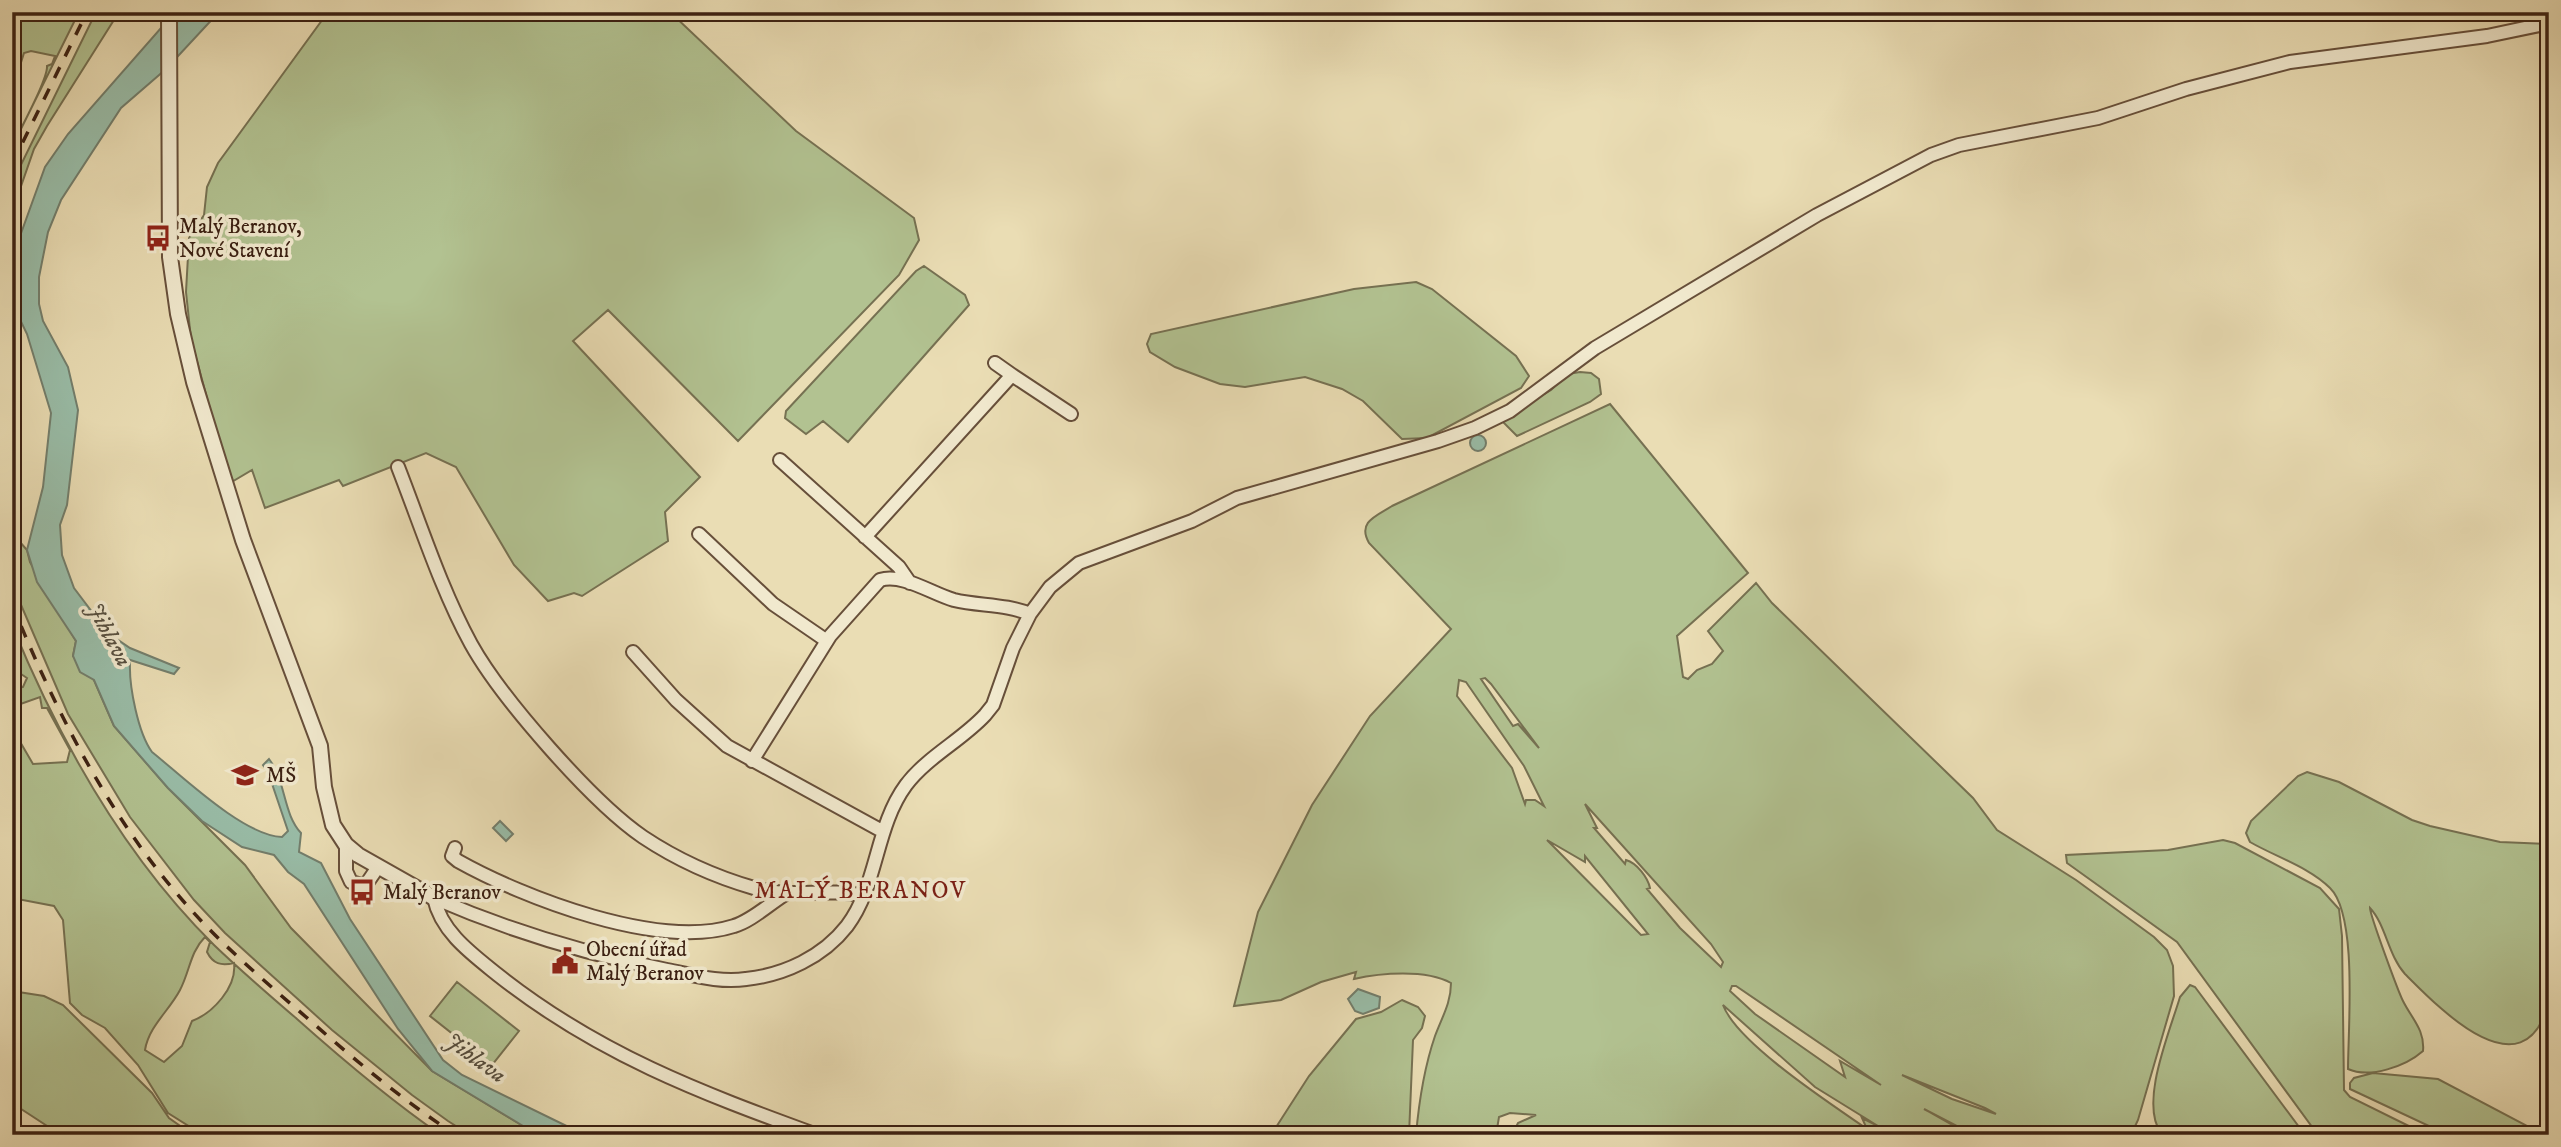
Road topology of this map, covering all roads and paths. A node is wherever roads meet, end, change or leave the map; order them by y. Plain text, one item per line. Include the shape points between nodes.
1 (169, 12) edge
2 (2549, 23) edge
3 (995, 363) dead end
4 (1012, 375) junction
5 (1071, 414) dead end
6 (780, 460) dead end
7 (398, 467) dead end
8 (699, 534) dead end
9 (865, 537) junction
10 (910, 583) junction
11 (1030, 614) junction
12 (827, 641) junction
13 (633, 652) dead end
14 (752, 761) junction
15 (883, 831) junction
16 (346, 845) junction
17 (455, 848) dead end
18 (378, 867) junction
19 (783, 894) junction
20 (864, 896) junction
21 (434, 898) junction
22 (817, 1135) edge

1 - 16 street via 170,257 184,341 243,540 320,747 333,825
2 - 11 street via 2487,36 2290,62 2098,118 1959,145 1931,155 1817,215 1595,348 1510,411 1438,441 1237,498 1192,522 1090,558 1067,571
3 - 4 street
4 - 5 street
4 - 9 street
6 - 9 street
7 - 19 street via 470,641 482,663 550,746 644,837 696,866
8 - 12 street via 773,604
9 - 10 street
10 - 11 street via 951,599
10 - 12 street via 880,580
11 - 15 street via 993,705 974,728 907,784
12 - 14 street
13 - 14 street via 717,738
14 - 15 street
15 - 20 street
16 - 18 street
16 - 18 street via 351,882 365,886
17 - 19 street via 452,856 458,861 502,884 645,929 692,931 737,925
18 - 21 street
19 - 20 street via 844,891
20 - 21 street via 846,928 818,953 768,976 726,980 529,936
21 - 22 street via 449,930 478,959 553,1017 670,1080

